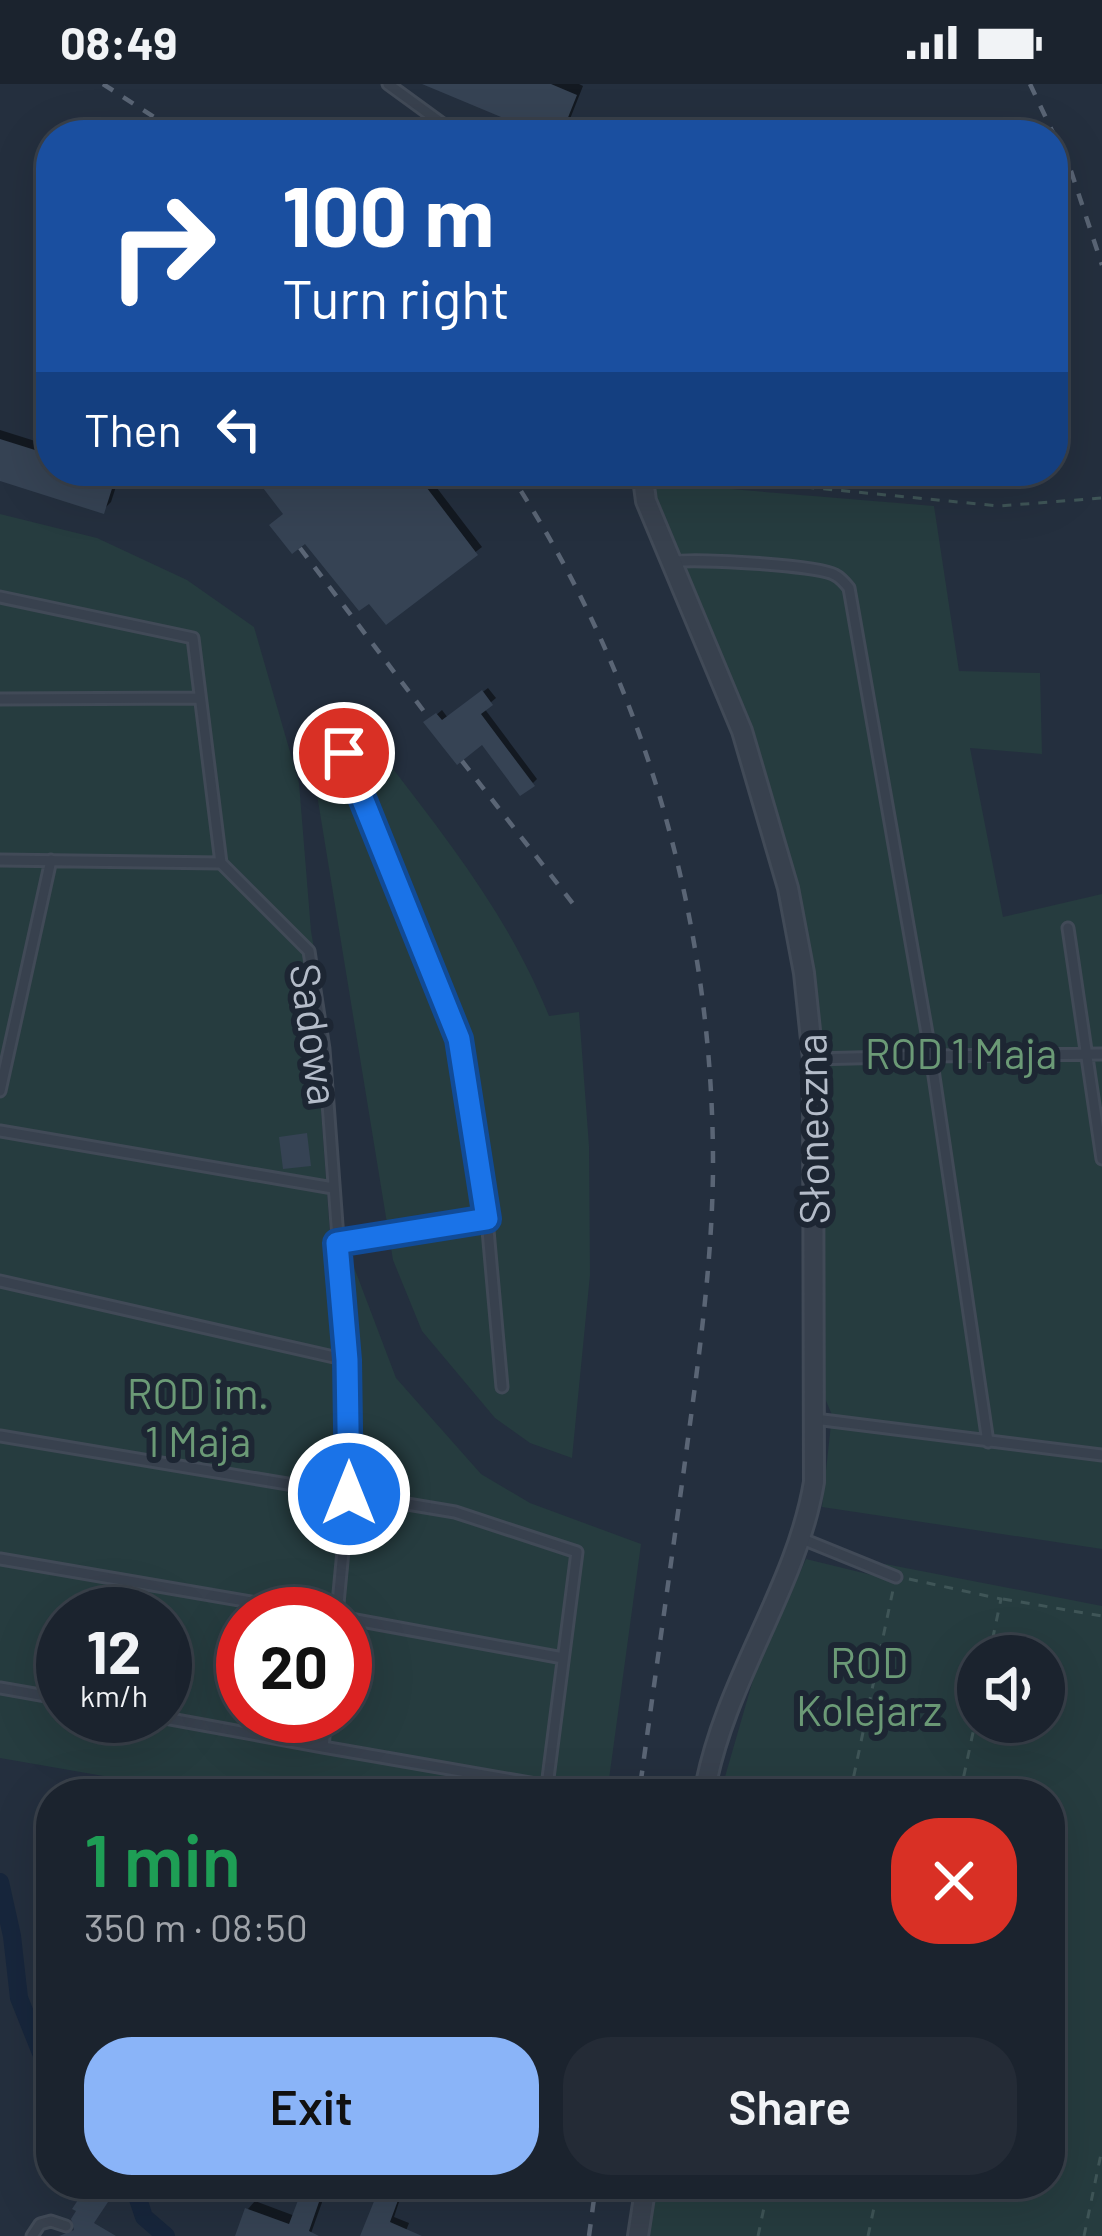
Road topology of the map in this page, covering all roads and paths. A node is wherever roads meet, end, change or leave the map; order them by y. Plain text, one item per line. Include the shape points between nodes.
1 (388, 84) edge
2 (437, 120) edge
3 (644, 486) edge
4 (795, 486) edge
5 (1102, 498) edge
6 (672, 562) junction
7 (0, 597) edge
8 (200, 698) junction
9 (0, 699) edge
10 (344, 753) dead end
11 (0, 860) edge
12 (51, 860) junction
13 (221, 863) junction
14 (1068, 928) dead end
15 (1086, 1054) junction
16 (1102, 1054) edge
17 (931, 1056) junction
18 (813, 1059) junction
19 (0, 1091) edge
20 (0, 1131) edge
21 (1102, 1159) edge
22 (333, 1188) junction
23 (487, 1219) junction
24 (337, 1243) junction
25 (0, 1281) edge
26 (347, 1360) junction
27 (502, 1387) dead end
28 (815, 1418) junction
29 (0, 1436) edge
30 (988, 1442) junction
31 (1102, 1455) edge
32 (349, 1494) junction
33 (800, 1538) junction
34 (0, 1559) edge
35 (896, 1577) junction
36 (340, 1587) edge
37 (216, 1596) edge
38 (1001, 1599) junction
39 (1102, 1616) edge
40 (372, 1623) edge
41 (993, 1635) edge
42 (563, 1658) junction
43 (0, 1688) edge
44 (36, 1695) edge
45 (192, 1723) edge
46 (323, 1743) edge
47 (971, 1743) edge
48 (323, 1747) junction
49 (507, 1779) edge
50 (548, 1779) edge
51 (707, 1779) edge
52 (853, 1779) edge
53 (963, 1779) edge
54 (1102, 2150) edge
55 (644, 2199) edge
56 (766, 2199) edge
57 (876, 2199) edge
58 (66, 2226) dead end
59 (32, 2236) edge
60 (638, 2236) edge
61 (758, 2236) edge
62 (868, 2236) edge
63 (1084, 2236) edge

1 - 2 lane
3 - 6 street, Słoneczna
4 - 5 path via 999,506
6 - 17 lane via 813,569 849,588
6 - 18 street, Słoneczna via 742,731 788,888
7 - 8 lane via 193,638
8 - 9 lane
8 - 13 lane
10 - 23 lane via 459,1039
11 - 12 lane
12 - 13 lane
12 - 19 lane
13 - 22 lane, Sadowa via 309,951
14 - 15 lane
15 - 16 lane
15 - 17 lane
15 - 21 lane
17 - 18 lane
17 - 30 lane
18 - 28 street, Słoneczna
20 - 22 lane
22 - 24 lane, Sadowa
23 - 24 lane
23 - 27 lane
24 - 26 lane, Sadowa
25 - 26 lane
26 - 32 lane, Sadowa
28 - 30 lane
28 - 33 street, Słoneczna via 814,1482
29 - 32 lane
30 - 31 lane
32 - 36 lane, Sadowa
32 - 42 lane via 455,1512 577,1552
33 - 35 lane
33 - 51 street, Słoneczna via 732,1690
34 - 37 lane
35 - 38 path
35 - 52 path
38 - 39 path
38 - 41 path
40 - 42 lane
42 - 50 lane
43 - 44 lane
45 - 48 lane
46 - 48 lane
47 - 53 path
48 - 49 lane
54 - 63 path
55 - 60 street
56 - 61 path
57 - 62 path
58 - 59 lane via 40,2224

